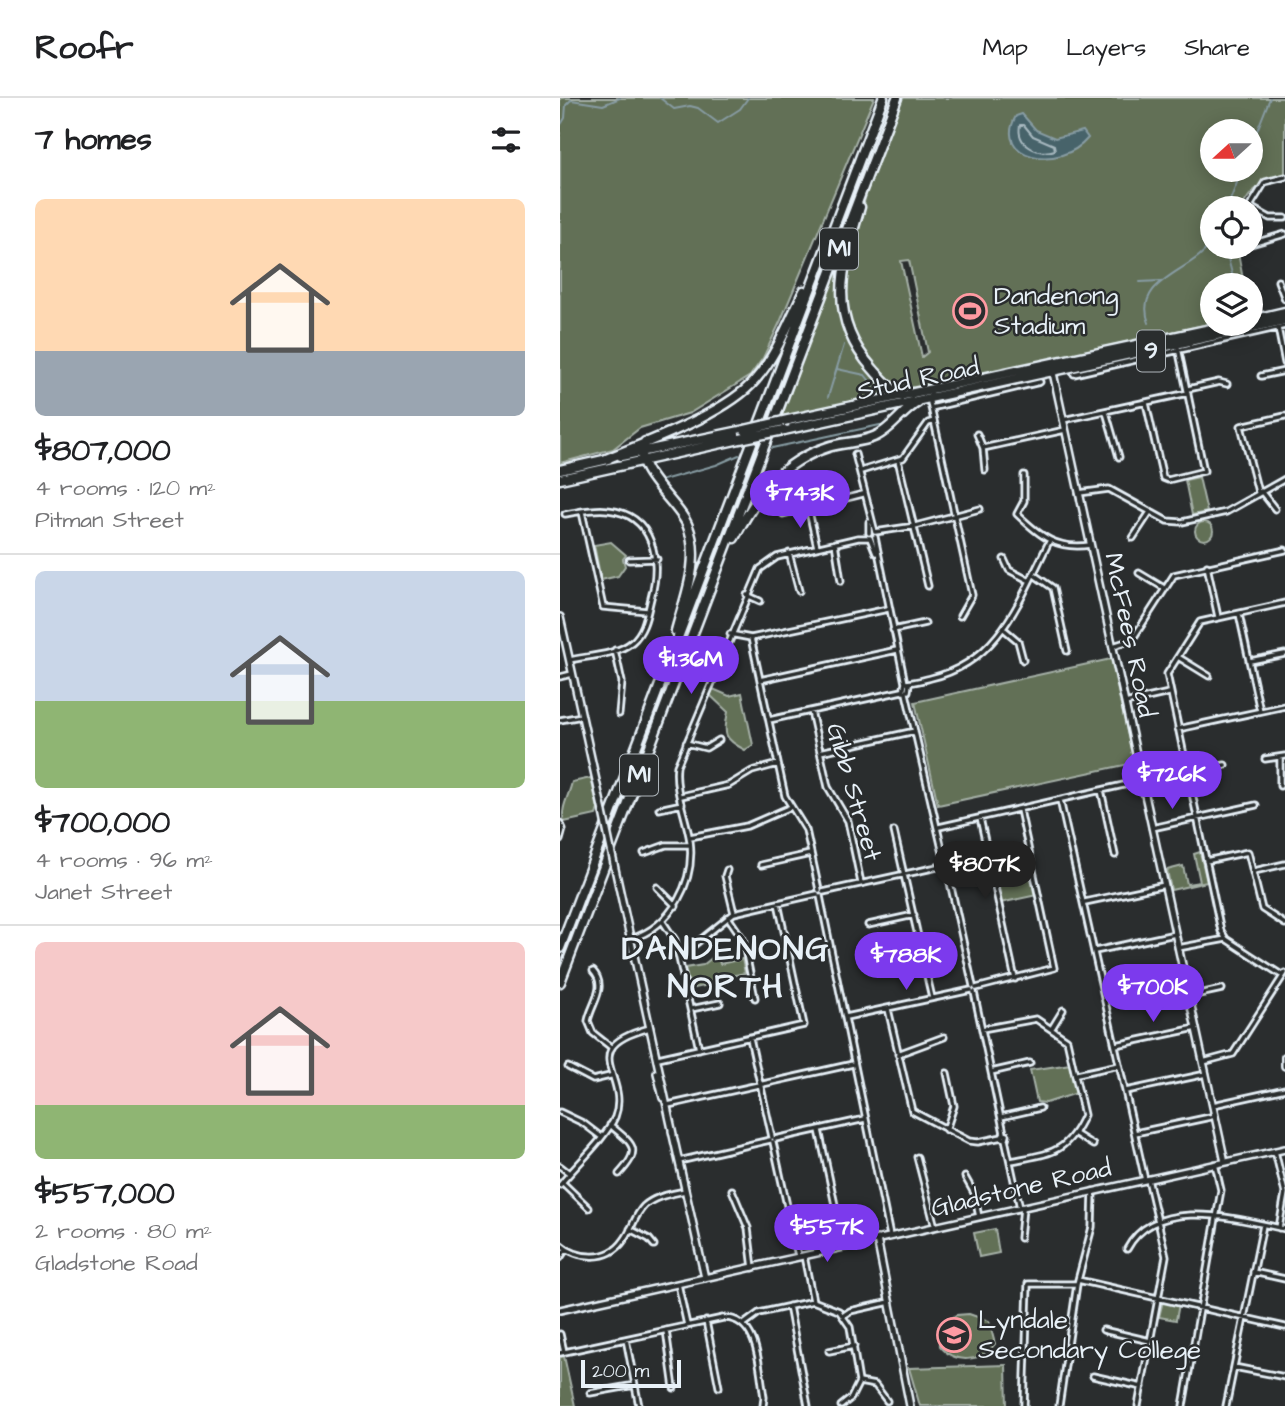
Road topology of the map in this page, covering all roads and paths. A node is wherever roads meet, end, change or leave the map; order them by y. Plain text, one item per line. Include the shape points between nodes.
1 (883, 98) edge
2 (897, 98) edge
3 (879, 146) junction
4 (1285, 177) edge
5 (1256, 196) edge
6 (1263, 215) edge
7 (1285, 218) edge
8 (1285, 233) edge
9 (1263, 240) edge
10 (824, 253) junction
11 (1278, 281) dead end
12 (1285, 299) edge
13 (1285, 312) edge
14 (1263, 317) edge
15 (1285, 320) edge
16 (1285, 326) edge
17 (1278, 328) junction
18 (1200, 336) edge
19 (1177, 344) junction
20 (1285, 363) edge
21 (1052, 368) junction
22 (1285, 371) edge
23 (877, 374) junction
24 (1074, 374) dead end
25 (1261, 376) dead end
26 (1040, 382) dead end
27 (1227, 384) dead end
28 (1187, 391) junction
29 (900, 394) junction
30 (930, 395) junction
31 (887, 402) junction
32 (1146, 402) junction
33 (931, 408) junction
34 (1106, 411) junction
35 (1285, 416) edge
36 (1063, 420) junction
37 (934, 422) junction
38 (1065, 430) junction
39 (977, 434) dead end
40 (647, 440) junction
41 (858, 440) junction
42 (983, 448) junction
43 (855, 454) dead end
44 (642, 457) junction
45 (1119, 457) dead end
46 (604, 460) junction
47 (900, 460) junction
48 (626, 465) junction
49 (560, 470) edge
50 (985, 470) dead end
51 (861, 471) junction
52 (1024, 475) dead end
53 (1285, 479) edge
54 (560, 480) edge
55 (817, 480) dead end
56 (659, 486) junction
57 (1259, 492) junction
58 (1079, 493) junction
59 (863, 494) junction
60 (822, 503) junction
61 (808, 507) junction
62 (980, 509) dead end
63 (1275, 509) dead end
64 (582, 512) junction
65 (1150, 512) junction
66 (565, 514) dead end
67 (783, 514) dead end
68 (955, 517) junction
69 (915, 526) junction
70 (872, 535) junction
71 (1132, 538) dead end
72 (1049, 542) junction
73 (835, 543) junction
74 (1090, 545) junction
75 (817, 547) junction
76 (1285, 550) edge
77 (789, 553) junction
78 (657, 559) junction
79 (1004, 559) dead end
80 (629, 560) dead end
81 (1207, 566) junction
82 (719, 568) junction
83 (1139, 573) dead end
84 (1033, 574) junction
85 (841, 581) dead end
86 (1030, 581) junction
87 (928, 586) dead end
88 (1164, 588) junction
89 (799, 591) dead end
90 (747, 595) junction
91 (760, 601) dead end
92 (1285, 603) edge
93 (888, 609) junction
94 (647, 611) junction
95 (1238, 613) junction
96 (960, 616) dead end
97 (560, 617) edge
98 (1218, 617) junction
99 (925, 623) dead end
100 (893, 630) junction
101 (1004, 630) junction
102 (561, 631) edge
103 (730, 634) junction
104 (751, 638) junction
105 (1112, 646) junction
106 (615, 650) junction
107 (897, 650) junction
108 (1067, 651) dead end
109 (1285, 654) edge
110 (1177, 657) junction
111 (569, 660) junction
112 (1023, 660) dead end
113 (1250, 662) junction
114 (573, 674) junction
115 (1209, 676) dead end
116 (560, 677) edge
117 (663, 679) junction
118 (760, 680) junction
119 (907, 684) junction
120 (904, 692) junction
121 (1170, 693) junction
122 (1125, 703) junction
123 (1285, 706) edge
124 (811, 711) junction
125 (1260, 711) junction
126 (619, 714) dead end
127 (582, 716) junction
128 (560, 720) edge
129 (769, 720) junction
130 (1178, 729) junction
131 (915, 731) junction
132 (719, 740) dead end
133 (686, 743) junction
134 (820, 752) junction
135 (1283, 756) edge
136 (1265, 759) dead end
137 (778, 764) junction
138 (1225, 765) dead end
139 (1187, 773) junction
140 (1142, 781) junction
141 (1280, 786) dead end
142 (1101, 790) junction
143 (681, 796) junction
144 (1060, 800) junction
145 (682, 804) junction
146 (1256, 805) dead end
147 (791, 807) junction
148 (659, 810) dead end
149 (1020, 810) junction
150 (980, 818) junction
151 (1197, 818) junction
152 (560, 823) edge
153 (939, 827) junction
154 (1152, 828) junction
155 (894, 831) dead end
156 (689, 838) junction
157 (560, 840) edge
158 (690, 845) junction
159 (643, 853) dead end
160 (811, 854) junction
161 (1115, 855) dead end
162 (1206, 861) junction
163 (1285, 864) edge
164 (761, 865) dead end
165 (945, 865) junction
166 (727, 870) dead end
167 (1254, 870) junction
168 (904, 874) junction
169 (861, 883) junction
170 (1165, 885) junction
171 (657, 887) dead end
172 (820, 893) junction
173 (1085, 902) junction
174 (778, 903) junction
175 (676, 906) junction
176 (734, 913) junction
177 (914, 915) junction
178 (728, 917) junction
179 (663, 922) junction
180 (1285, 924) edge
181 (868, 925) dead end
182 (1175, 934) junction
183 (1224, 936) junction
184 (630, 940) junction
185 (560, 948) edge
186 (1178, 948) junction
187 (1095, 951) junction
188 (678, 954) junction
189 (923, 957) junction
190 (877, 967) dead end
191 (593, 971) dead end
192 (1284, 975) edge
193 (1015, 979) junction
194 (1186, 981) junction
195 (560, 982) edge
196 (973, 989) junction
197 (1222, 989) dead end
198 (1189, 996) junction
199 (755, 998) dead end
200 (932, 998) junction
201 (1105, 998) junction
202 (720, 1003) dead end
203 (690, 1009) junction
204 (888, 1009) junction
205 (1063, 1010) dead end
206 (846, 1017) junction
207 (650, 1028) junction
208 (1052, 1028) junction
209 (1196, 1028) junction
210 (982, 1029) junction
211 (944, 1037) dead end
212 (750, 1038) junction
213 (1116, 1045) junction
214 (612, 1048) junction
215 (699, 1049) junction
216 (898, 1054) junction
217 (656, 1058) junction
218 (1285, 1058) edge
219 (1203, 1062) junction
220 (1030, 1063) dead end
221 (853, 1064) junction
222 (1119, 1065) junction
223 (1285, 1066) edge
224 (568, 1067) dead end
225 (991, 1072) junction
226 (947, 1073) dead end
227 (1076, 1074) junction
228 (1206, 1074) junction
229 (611, 1076) junction
230 (760, 1085) junction
231 (1285, 1089) edge
232 (1125, 1091) junction
233 (666, 1105) junction
234 (1213, 1105) junction
235 (1040, 1108) dead end
236 (560, 1112) edge
237 (1215, 1116) junction
238 (1001, 1117) junction
239 (865, 1119) junction
240 (610, 1125) junction
241 (818, 1130) junction
242 (946, 1130) junction
243 (1074, 1133) junction
244 (1135, 1133) junction
245 (600, 1136) junction
246 (1004, 1137) junction
247 (772, 1140) junction
248 (1093, 1144) dead end
249 (1285, 1149) edge
250 (1275, 1151) junction
251 (917, 1157) dead end
252 (679, 1161) junction
253 (1011, 1161) junction
254 (1225, 1162) junction
255 (1215, 1164) junction
256 (560, 1166) edge
257 (569, 1173) junction
258 (619, 1174) dead end
259 (965, 1177) dead end
260 (1147, 1180) junction
261 (561, 1184) edge
262 (732, 1190) dead end
263 (685, 1191) junction
264 (1093, 1191) junction
265 (589, 1208) dead end
266 (1021, 1208) junction
267 (1216, 1215) junction
268 (979, 1217) junction
269 (1158, 1223) junction
270 (1263, 1224) junction
271 (935, 1227) junction
272 (1279, 1227) junction
273 (630, 1228) junction
274 (1285, 1229) edge
275 (890, 1236) junction
276 (1020, 1238) dead end
277 (877, 1240) junction
278 (560, 1244) edge
279 (654, 1245) dead end
280 (844, 1247) junction
281 (566, 1249) junction
282 (1127, 1249) dead end
283 (801, 1257) junction
284 (560, 1258) edge
285 (752, 1268) junction
286 (1253, 1272) junction
287 (705, 1278) junction
288 (1285, 1279) edge
289 (1024, 1280) dead end
290 (1078, 1281) junction
291 (678, 1284) junction
292 (1028, 1284) junction
293 (1158, 1296) junction
294 (813, 1301) junction
295 (890, 1302) junction
296 (789, 1306) junction
297 (1200, 1306) junction
298 (560, 1310) edge
299 (844, 1315) junction
300 (1244, 1319) junction
301 (706, 1321) junction
302 (744, 1324) junction
303 (687, 1325) junction
304 (1285, 1327) edge
305 (666, 1330) junction
306 (1102, 1330) dead end
307 (560, 1334) edge
308 (626, 1339) junction
309 (1150, 1340) junction
310 (854, 1346) junction
311 (562, 1352) edge
312 (829, 1352) dead end
313 (1234, 1367) junction
314 (1093, 1376) dead end
315 (1285, 1377) edge
316 (859, 1382) junction
317 (635, 1385) junction
318 (719, 1387) dead end
319 (1142, 1387) junction
320 (674, 1388) dead end
321 (590, 1393) dead end
322 (887, 1401) dead end
323 (639, 1406) edge
324 (763, 1406) edge
325 (808, 1406) edge
326 (841, 1406) edge
327 (910, 1406) edge
328 (1024, 1406) edge
329 (1059, 1406) edge
330 (1138, 1406) edge
331 (1183, 1406) edge
332 (1226, 1406) edge

1 - 10 highway, M1
2 - 3 highway, M1
3 - 23 highway via 841,283 849,336
3 - 82 highway, M1
4 - 5 street via 1265,182
6 - 7 street
8 - 9 street
10 - 40 highway via 782,338 755,380 730,402
10 - 117 highway, M1
11 - 12 street
13 - 14 highway
15 - 19 highway, Stud Road / 9
16 - 17 street, Stud Road
17 - 19 street, Stud Road
17 - 20 street
18 - 19 highway, Stud Road / 9
19 - 21 highway, Stud Road / 9
19 - 24 street, Stud Road
19 - 28 street
21 - 30 highway, Stud Road / 9
21 - 36 main road, McFees Road
22 - 25 street
23 - 29 highway
23 - 31 highway
26 - 33 street, Stud Road
27 - 28 street
28 - 32 street
28 - 32 street via 1206,472 1163,478
29 - 30 highway, Stud Road / 9
29 - 31 highway, Stud Road / 9
30 - 31 highway, Stud Road / 9
30 - 33 street
30 - 41 highway via 885,431
31 - 41 highway via 891,416 887,424
31 - 44 highway, Stud Road / 9, bridge via 788,420
31 - 44 highway, Stud Road / 9, bridge via 784,430
32 - 34 street
33 - 37 street
34 - 36 street
34 - 45 street
35 - 57 street via 1241,426
36 - 38 main road, McFees Road
37 - 47 street
37 - 68 street
38 - 42 street
38 - 58 main road, McFees Road
39 - 42 street
40 - 44 highway
40 - 46 highway
41 - 82 highway via 813,452 773,478
42 - 50 street
43 - 51 street
44 - 46 highway, Stud Road / 9
44 - 48 highway, Stud Road / 9
44 - 56 highway
46 - 49 highway, Stud Road / 9
47 - 51 street
47 - 69 street
48 - 54 highway, Stud Road / 9
48 - 56 highway
51 - 59 street
52 - 72 street via 1024,500 1017,514
53 - 57 street
55 - 60 street
56 - 117 highway via 687,525 693,555
57 - 63 street
57 - 65 street via 1226,512 1182,522
58 - 65 street via 1109,489
58 - 74 main road, McFees Road
59 - 60 street
59 - 70 street
60 - 61 street
61 - 67 street
61 - 75 street
62 - 68 street
64 - 66 street
64 - 78 street via 606,509 628,516 649,536
64 - 94 street via 603,607
65 - 71 street
68 - 69 street
68 - 96 street via 972,595
69 - 70 street
69 - 87 street
70 - 73 street
70 - 93 street
72 - 74 street
72 - 84 street
73 - 75 street
73 - 85 street
74 - 105 main road, McFees Road
75 - 77 street
76 - 81 street
77 - 89 street
77 - 90 street via 760,569
78 - 80 street
78 - 94 street
79 - 86 street via 1009,570
81 - 88 street via 1174,575
81 - 98 street
82 - 195 highway, M1
83 - 88 street
84 - 86 street
84 - 108 street via 1053,588
86 - 101 street
88 - 105 street via 1132,640
90 - 91 street
90 - 103 street
92 - 95 street
93 - 100 street
93 - 104 street
94 - 106 street via 634,640
95 - 98 street
95 - 113 street
97 - 102 main road
98 - 110 street via 1197,624
99 - 100 street
100 - 107 street
101 - 112 street via 1018,641
101 - 119 street via 970,664
102 - 111 main road
103 - 104 street
103 - 133 street
104 - 118 street
105 - 122 main road, McFees Road
106 - 111 street
106 - 126 street via 622,682
107 - 118 street
107 - 119 street
109 - 113 street
110 - 115 street
110 - 121 street via 1167,674
111 - 114 main road
113 - 125 street
114 - 116 street
114 - 127 main road
117 - 185 highway, M1
118 - 129 street
119 - 120 street
120 - 124 street
120 - 131 street
121 - 122 street
121 - 130 street
122 - 140 main road, McFees Road
123 - 125 street
124 - 129 street
124 - 134 street, Gibb Street
125 - 130 street
127 - 128 street
127 - 184 main road, bridge
129 - 137 street
130 - 139 street
131 - 134 street
131 - 153 street
132 - 133 street via 706,748
133 - 143 street via 676,774
134 - 169 street, Gibb Street via 828,787 848,821
135 - 136 street
135 - 141 street
137 - 143 street via 752,771 729,785
137 - 147 street
138 - 139 street
139 - 151 street
140 - 142 street
140 - 154 main road, McFees Road
142 - 144 street
142 - 161 street
143 - 145 street
144 - 149 street
144 - 173 street
145 - 148 street
145 - 156 street
146 - 151 street
147 - 156 street via 747,825
147 - 160 street via 806,830
149 - 150 street
149 - 193 street via 1055,971
150 - 153 street
150 - 193 street
151 - 154 street
151 - 162 street
152 - 157 street
153 - 165 street
154 - 170 main road, McFees Road
155 - 168 street
156 - 158 street
158 - 159 street via 666,845
158 - 175 street via 690,866
160 - 164 street
160 - 172 street
162 - 167 street via 1247,852
162 - 183 street
163 - 167 street
165 - 168 street
165 - 196 street
166 - 176 street
167 - 180 street via 1262,909
168 - 169 street
168 - 177 street
169 - 172 street
170 - 173 street
170 - 182 main road, McFees Road
171 - 175 street
172 - 174 street
172 - 206 street
173 - 187 street
174 - 176 street
174 - 212 street via 804,1024
175 - 179 street
176 - 178 street
177 - 181 street
177 - 189 street
178 - 188 street
178 - 199 street via 743,939
179 - 184 street
179 - 188 street via 673,935
182 - 186 main road, McFees Road
182 - 187 street
183 - 186 street
183 - 192 street
184 - 207 main road
186 - 194 main road, McFees Road
187 - 201 street
188 - 203 street
189 - 190 street
189 - 200 street
191 - 214 street via 598,996 587,1021 593,1033
192 - 219 street via 1233,1054
193 - 196 street
194 - 198 main road, McFees Road
194 - 201 street
196 - 200 street
196 - 210 street
197 - 198 street
198 - 209 main road, McFees Road
200 - 204 street
201 - 213 street
202 - 203 street
203 - 215 street
204 - 206 street
204 - 216 street
205 - 208 street
206 - 221 street
207 - 214 street via 623,1036
207 - 217 main road
208 - 210 street via 1030,1018
208 - 227 street via 1070,1044
209 - 213 street
209 - 219 main road, McFees Road
210 - 225 street
211 - 216 street
212 - 215 street
212 - 230 street
213 - 222 street
214 - 229 street
215 - 217 street
216 - 242 street via 910,1108
217 - 233 main road
218 - 223 main road
219 - 228 main road, McFees Road
220 - 225 street
221 - 230 street
221 - 239 street
222 - 227 street
222 - 232 street
224 - 229 street via 593,1080
225 - 238 street
226 - 242 street via 954,1107
227 - 243 street via 1084,1112
228 - 232 street
228 - 234 main road, McFees Road
229 - 240 street via 618,1101
230 - 233 street
230 - 247 street
231 - 234 street
232 - 244 street
233 - 252 main road
234 - 237 main road, McFees Road
235 - 238 street
236 - 245 street
237 - 244 street
237 - 254 main road, McFees Road
238 - 246 street
239 - 241 street
239 - 275 street
240 - 245 street
240 - 258 street via 633,1150 633,1158
241 - 247 street
241 - 280 street
242 - 246 street via 973,1142
243 - 248 street
243 - 253 street via 1061,1149
244 - 260 street
245 - 257 street
246 - 253 street
247 - 252 street
247 - 283 street
249 - 250 main road, Gladstone Road
250 - 254 main road, Gladstone Road
250 - 272 street via 1285,1194
251 - 271 street
252 - 263 main road
253 - 266 street
254 - 255 main road, Gladstone Road
255 - 260 main road, Gladstone Road
255 - 267 street via 1221,1190
256 - 257 street
257 - 261 street
259 - 268 street
260 - 264 main road, Gladstone Road
260 - 269 street
261 - 265 street
262 - 285 street via 748,1228
263 - 273 street via 649,1202
263 - 287 main road
264 - 266 main road, Gladstone Road
264 - 290 street via 1092,1227
266 - 268 main road, Gladstone Road
266 - 276 street
267 - 269 street via 1202,1213
267 - 270 street
267 - 297 street
268 - 271 main road, Gladstone Road
269 - 282 street via 1139,1231
269 - 293 street via 1166,1256
270 - 272 street
270 - 286 street
271 - 275 main road, Gladstone Road
272 - 274 street
273 - 279 street
273 - 281 street via 624,1241 605,1255 578,1255
275 - 277 main road, Gladstone Road
277 - 280 main road, Gladstone Road
277 - 295 main road
278 - 281 street
280 - 283 main road, Gladstone Road
281 - 284 street
283 - 285 main road, Gladstone Road
283 - 294 street
285 - 287 main road, Gladstone Road
286 - 288 street
286 - 300 street
287 - 291 main road, Gladstone Road
289 - 292 street
290 - 292 street
290 - 293 street
290 - 329 street
291 - 298 main road, Gladstone Road
291 - 303 street
292 - 328 street
293 - 297 street
293 - 309 street
294 - 296 street
294 - 299 street via 835,1307
295 - 299 street
295 - 327 main road
296 - 302 street via 759,1313
296 - 325 street
297 - 300 street
297 - 331 street
299 - 310 street
300 - 304 street
300 - 313 street
301 - 302 street via 730,1318
301 - 303 street
301 - 318 street
302 - 324 street via 751,1334
303 - 305 street
305 - 308 street
305 - 320 street
306 - 309 street
307 - 311 street
308 - 311 street
308 - 317 street
309 - 319 street
310 - 312 street
310 - 316 street
313 - 315 street
313 - 332 street
314 - 319 street
316 - 322 street via 875,1385
316 - 326 street
317 - 321 street
317 - 323 street
319 - 330 street

